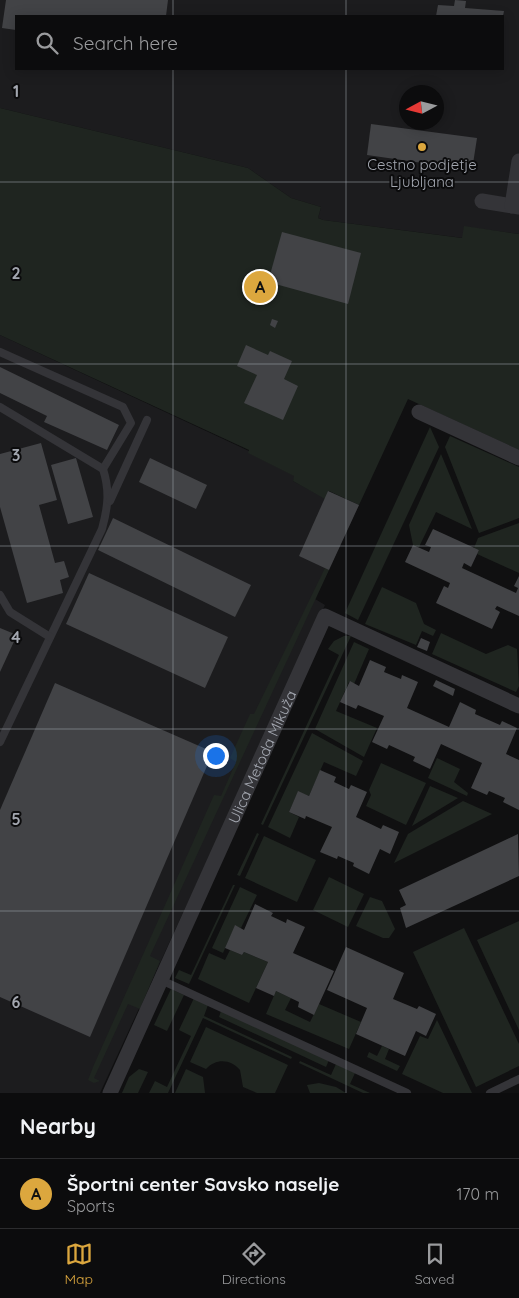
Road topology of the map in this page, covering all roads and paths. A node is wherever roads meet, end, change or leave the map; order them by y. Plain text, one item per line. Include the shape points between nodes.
1 (519, 160) edge
2 (482, 202) dead end
3 (516, 207) edge
4 (0, 352) edge
5 (2, 408) edge
6 (420, 412) dead end
7 (0, 417) edge
8 (147, 420) dead end
9 (519, 458) edge
10 (103, 469) junction
11 (109, 503) junction
12 (0, 595) edge
13 (50, 636) junction
14 (519, 706) edge
15 (0, 742) edge
16 (161, 980) junction
17 (519, 1079) edge
18 (110, 1093) edge
19 (407, 1093) edge
20 (490, 1093) edge

1 - 3 street
2 - 3 street
4 - 10 lane via 123,407 131,423
5 - 7 lane
5 - 10 lane
6 - 9 street
8 - 11 lane
10 - 11 lane
11 - 13 lane via 102,528
12 - 13 lane via 10,612
13 - 15 lane
14 - 16 street, Ulica Metoda Mikuža via 325,616
16 - 18 street, Ulica Metoda Mikuža
16 - 19 lane
17 - 20 lane

